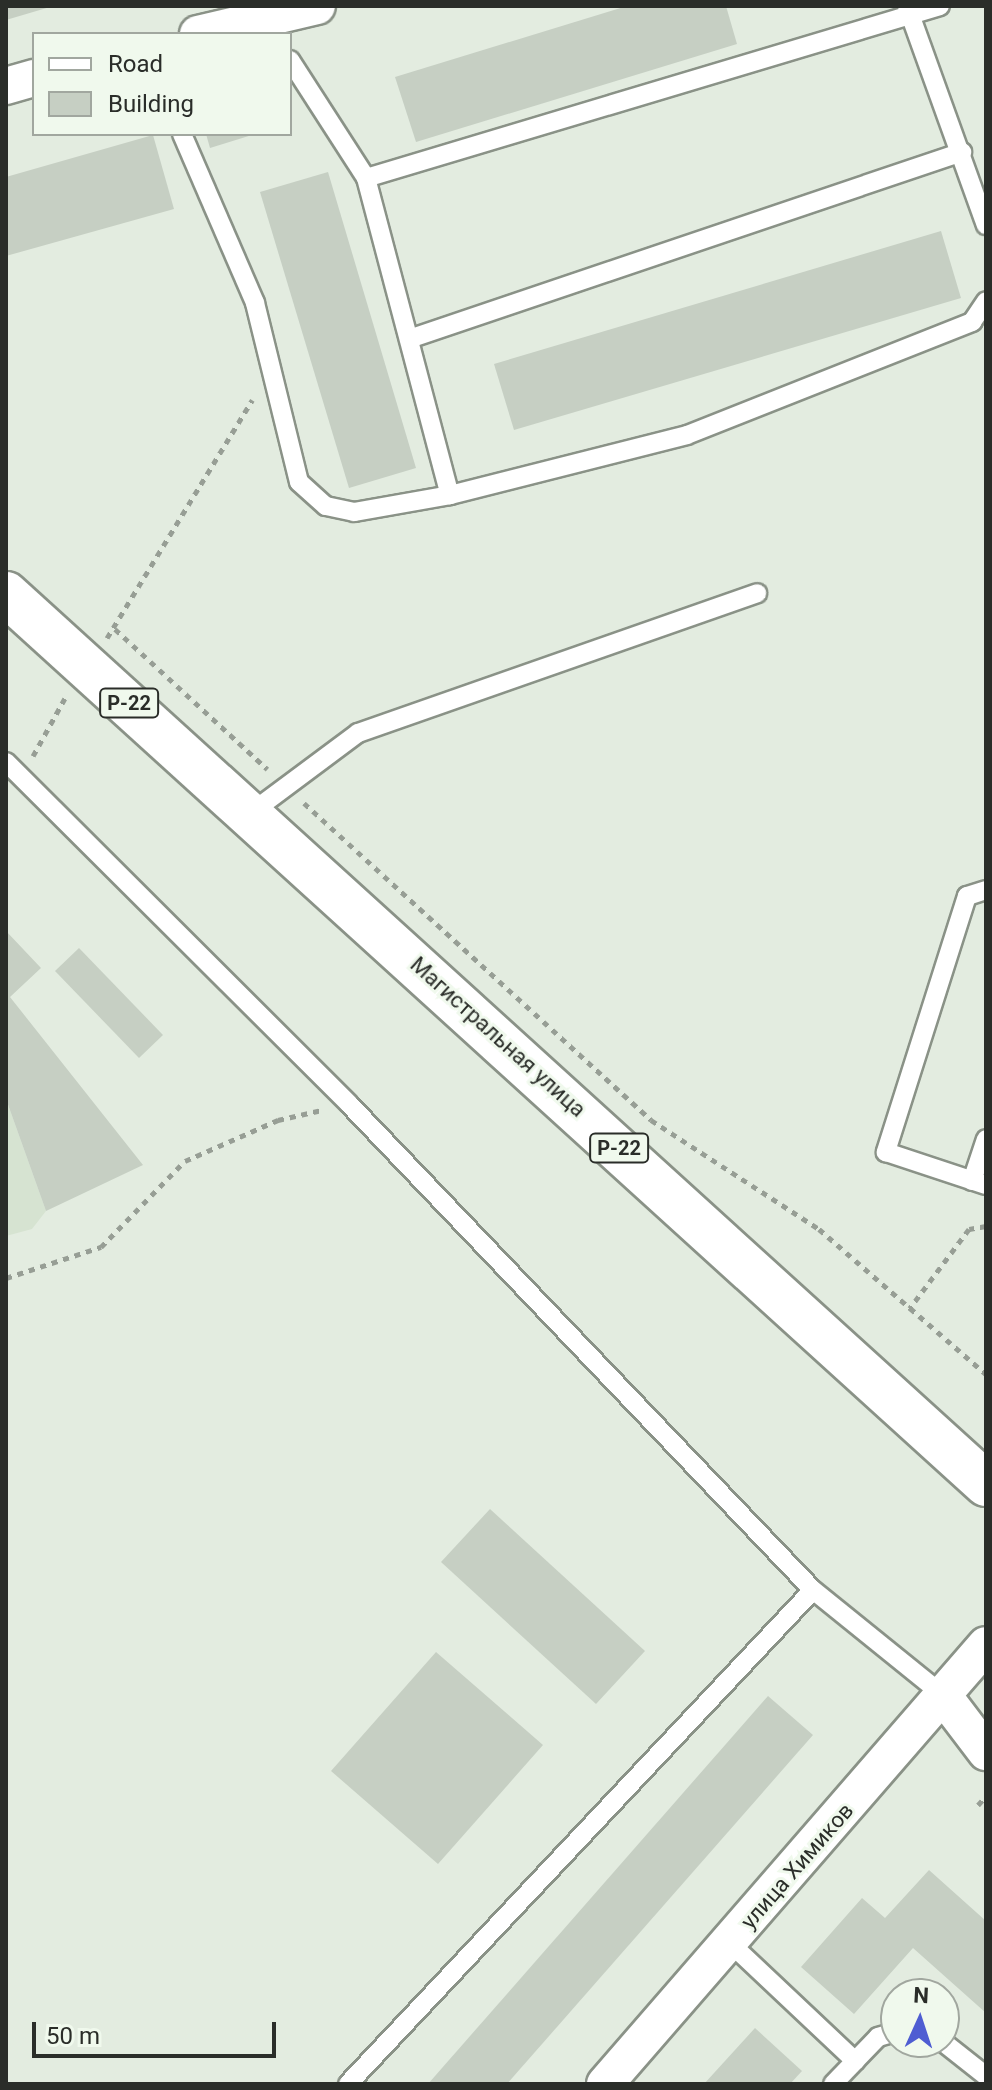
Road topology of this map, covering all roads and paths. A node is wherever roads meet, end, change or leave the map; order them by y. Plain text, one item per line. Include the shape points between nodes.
1 (317, 6) edge
2 (940, 6) edge
3 (908, 11) edge
4 (256, 21) edge
5 (207, 32) edge
6 (292, 63) edge
7 (32, 79) edge
8 (6, 86) edge
9 (183, 136) edge
10 (962, 152) junction
11 (366, 178) junction
12 (986, 225) edge
13 (986, 301) edge
14 (409, 339) junction
15 (271, 369) junction
16 (450, 495) junction
17 (757, 593) dead end
18 (6, 594) edge
19 (115, 629) junction
20 (84, 663) junction
21 (6, 762) edge
22 (21, 777) junction
23 (286, 786) junction
24 (252, 812) junction
25 (986, 890) edge
26 (349, 1104) junction
27 (986, 1139) edge
28 (979, 1183) edge
29 (986, 1226) edge
30 (6, 1278) edge
31 (910, 1308) junction
32 (986, 1374) edge
33 (986, 1484) edge
34 (813, 1590) junction
35 (986, 1645) edge
36 (942, 1694) junction
37 (986, 1752) edge
38 (986, 1796) edge
39 (978, 1805) dead end
40 (730, 1943) junction
41 (880, 2036) edge
42 (960, 2055) edge
43 (855, 2061) junction
44 (986, 2076) edge
45 (348, 2084) edge
46 (605, 2084) edge
47 (833, 2084) edge

1 - 4 street
2 - 3 lane
3 - 10 lane
3 - 11 lane
4 - 5 street
6 - 11 lane
7 - 8 street
9 - 15 lane via 255,303
10 - 12 lane
10 - 14 lane
11 - 14 lane
13 - 16 lane via 972,322 687,435
14 - 16 lane
15 - 16 lane via 299,482 326,506 354,512
15 - 19 path
17 - 23 lane via 358,733
18 - 20 highway, Магистральная улица / Р-22
19 - 20 path
19 - 23 path
20 - 22 path
20 - 24 highway, Магистральная улица / Р-22
21 - 22 lane
22 - 26 lane
23 - 24 lane
23 - 31 path via 651,1120 819,1229
24 - 33 highway, Магистральная улица / Р-22
25 - 28 lane via 967,896 886,1152
26 - 30 path via 278,1120 185,1161 101,1247
26 - 34 lane
27 - 28 lane
29 - 31 path via 969,1229
31 - 32 path
34 - 36 lane
34 - 45 lane
35 - 36 street, улица Химиков
36 - 37 street
36 - 40 street, улица Химиков
38 - 39 path
40 - 43 lane
40 - 46 street, улица Химиков
41 - 43 lane
42 - 44 lane
43 - 47 lane

